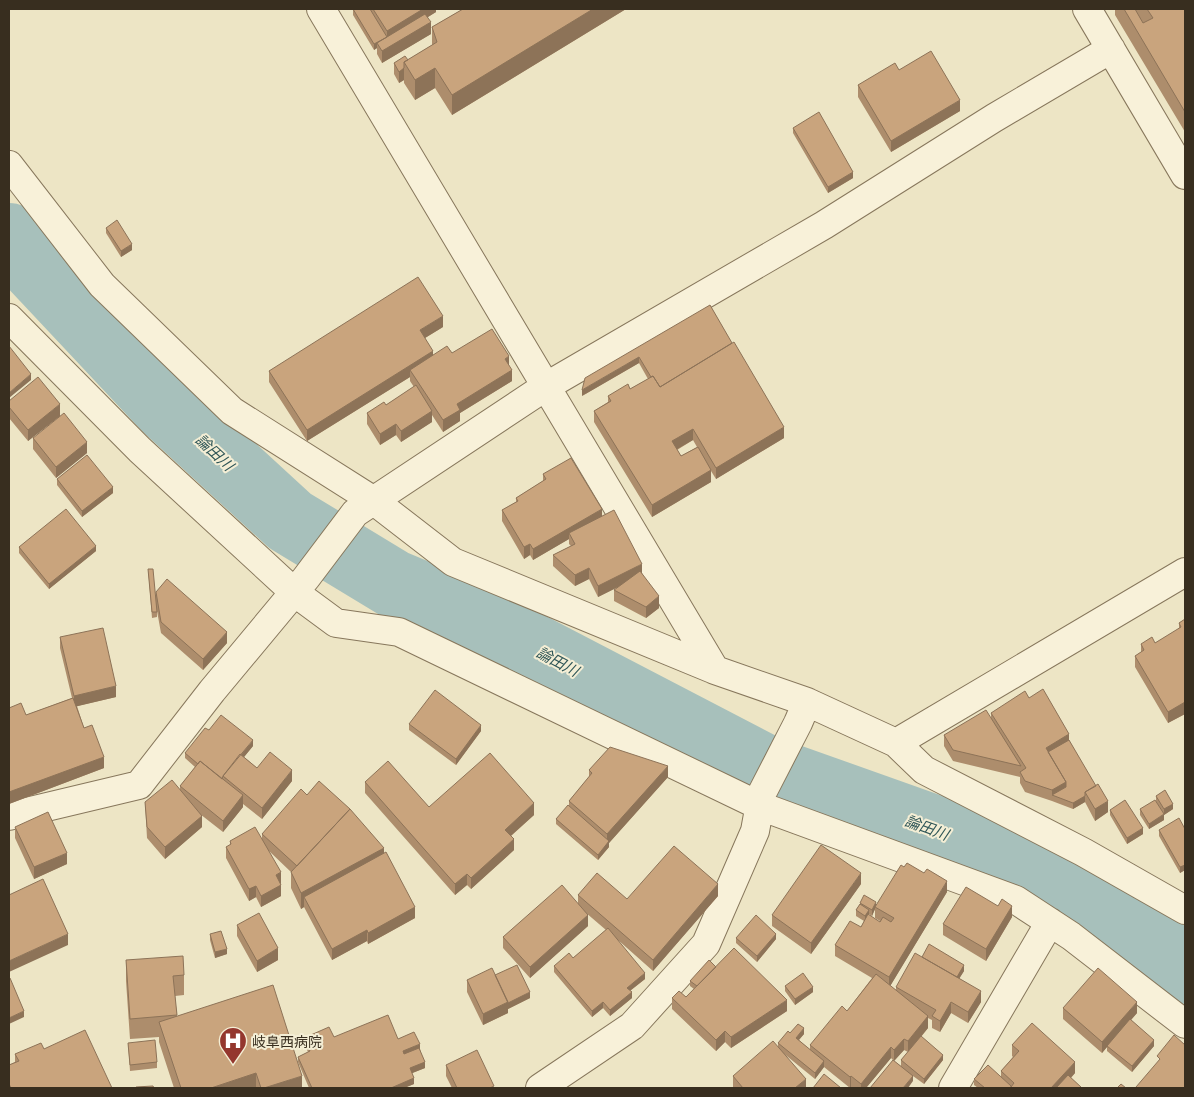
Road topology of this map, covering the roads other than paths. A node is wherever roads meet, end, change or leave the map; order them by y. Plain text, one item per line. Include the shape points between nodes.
1 (321, 9) edge
2 (1087, 9) edge
3 (1111, 50) junction
4 (9, 165) edge
5 (1185, 175) edge
6 (9, 318) edge
7 (545, 387) junction
8 (364, 507) junction
9 (1185, 572) edge
10 (300, 585) junction
11 (716, 670) junction
12 (802, 713) junction
13 (896, 743) junction
14 (761, 799) junction
15 (9, 816) edge
16 (1185, 910) edge
17 (1050, 922) junction
18 (1185, 1024) edge
19 (540, 1088) edge
20 (953, 1088) edge

1 - 7 street
2 - 3 street
3 - 5 street
3 - 7 street via 994,118 824,225
4 - 8 street via 102,285 232,411
6 - 10 street via 140,450
7 - 8 street
7 - 11 street
8 - 10 street
8 - 11 street via 453,562
9 - 13 street
10 - 14 street via 336,623 399,632
10 - 15 street via 139,785
11 - 12 street
12 - 13 street
12 - 14 street
13 - 16 street via 924,770 1083,852
14 - 17 street via 1016,900
14 - 19 street via 755,831 706,944 632,1026
17 - 18 street
17 - 20 street

